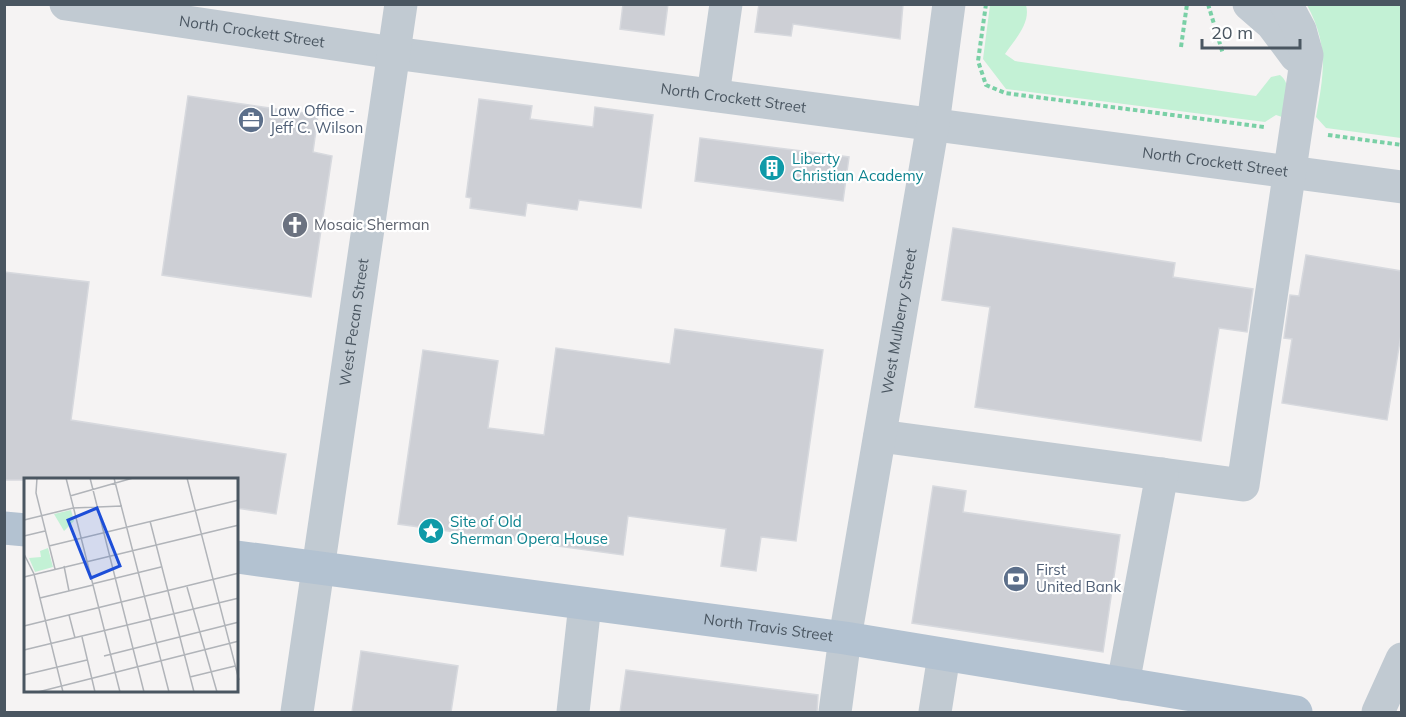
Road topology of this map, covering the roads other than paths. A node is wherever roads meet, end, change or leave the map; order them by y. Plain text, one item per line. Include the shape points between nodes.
1 (66, 4) edge
2 (401, 4) edge
3 (726, 4) edge
4 (949, 4) edge
5 (1249, 4) edge
6 (1286, 4) edge
7 (394, 53) junction
8 (1305, 67) junction
9 (713, 95) junction
10 (933, 124) junction
11 (1289, 172) junction
12 (1401, 187) edge
13 (880, 436) junction
14 (1162, 474) junction
15 (4, 528) edge
16 (24, 530) edge
17 (238, 557) edge
18 (318, 568) junction
19 (585, 604) junction
20 (845, 638) junction
21 (945, 655) junction
22 (1401, 659) edge
23 (1123, 684) junction
24 (297, 712) edge
25 (573, 712) edge
26 (835, 712) edge
27 (935, 712) edge
28 (1296, 712) edge
29 (1378, 712) edge

1 - 7 street, North Crockett Street
2 - 7 street, West Pecan Street
3 - 9 street
4 - 10 street, West Mulberry Street
5 - 8 street via 1272,24
6 - 8 street via 1300,30 1307,55
7 - 9 street, North Crockett Street
7 - 18 street, West Pecan Street
8 - 11 street
9 - 10 street, North Crockett Street
10 - 11 street, North Crockett Street
10 - 13 street, West Mulberry Street
11 - 12 street, North Crockett Street
11 - 14 street via 1244,485
13 - 14 street
13 - 20 street, West Mulberry Street
14 - 23 street
15 - 16 main road
17 - 18 main road, North Travis Street
18 - 19 main road, North Travis Street
18 - 24 street, West Pecan Street
19 - 20 main road, North Travis Street
19 - 25 street
20 - 21 main road, North Travis Street
20 - 26 street, West Mulberry Street
21 - 23 main road, North Travis Street
21 - 27 street
22 - 29 street
23 - 28 main road, North Travis Street

